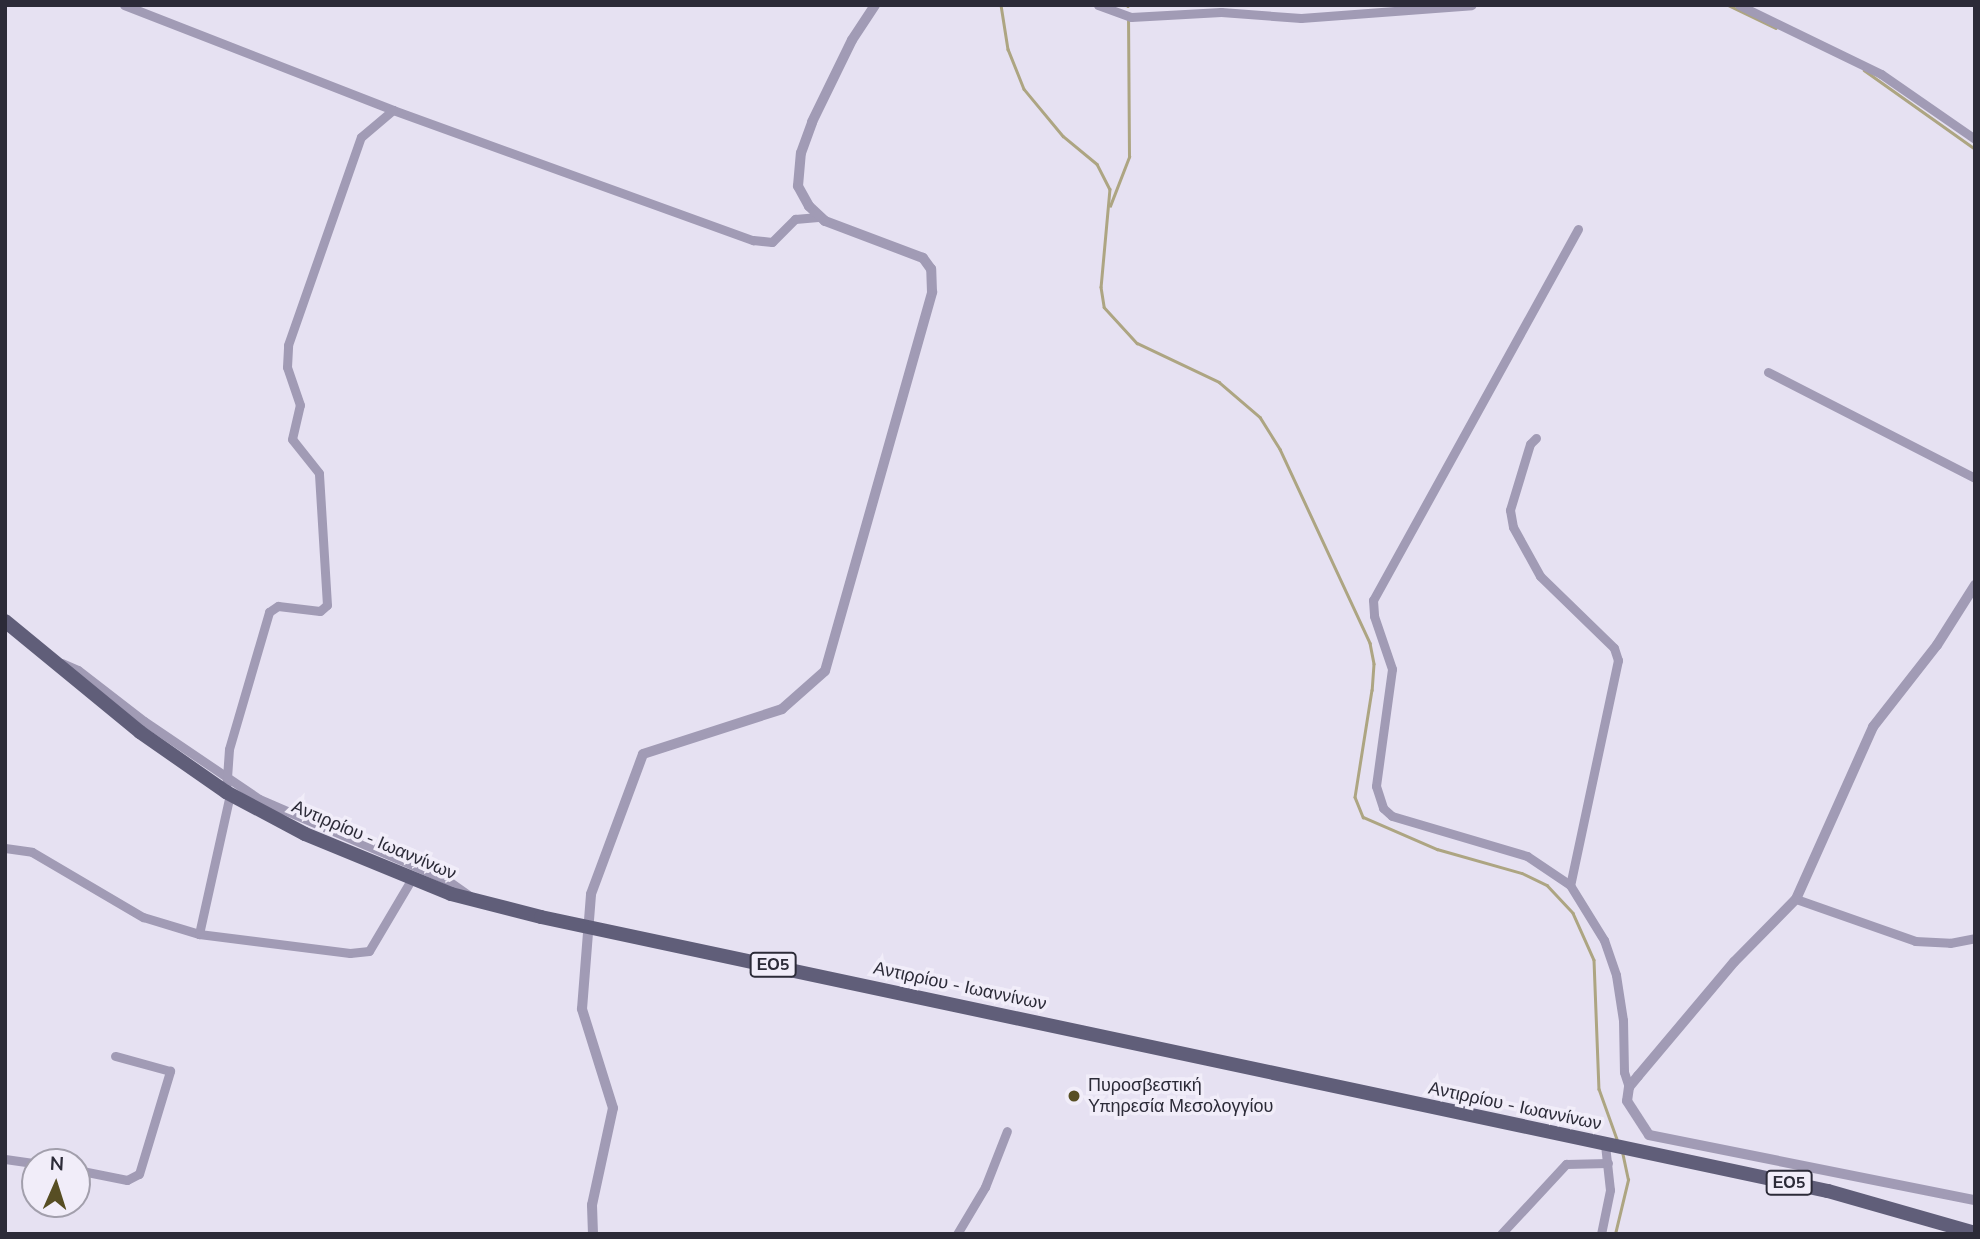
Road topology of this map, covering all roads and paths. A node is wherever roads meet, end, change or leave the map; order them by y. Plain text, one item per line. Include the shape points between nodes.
1 (124, 5) edge
2 (875, 5) edge
3 (1098, 5) edge
4 (1472, 5) edge
5 (1740, 5) edge
6 (393, 110) junction
7 (1975, 139) edge
8 (818, 217) junction
9 (1578, 229) dead end
10 (1768, 372) dead end
11 (1536, 438) dead end
12 (1975, 478) edge
13 (1975, 585) edge
14 (5, 621) edge
15 (228, 787) junction
16 (5, 848) edge
17 (411, 880) junction
18 (1570, 885) junction
19 (1796, 899) junction
20 (477, 901) junction
21 (586, 925) junction
22 (199, 934) junction
23 (1975, 938) edge
24 (115, 1056) dead end
25 (1629, 1087) junction
26 (1007, 1131) dead end
27 (1649, 1135) junction
28 (1607, 1146) junction
29 (1642, 1153) junction
30 (1608, 1163) junction
31 (91, 1173) edge
32 (1975, 1200) edge
33 (1975, 1233) edge
34 (593, 1234) edge
35 (957, 1234) edge
36 (1501, 1234) edge
37 (1601, 1234) edge

1 - 6 street
2 - 8 street via 825,93 803,148 798,186
3 - 4 street via 1131,17 1221,12 1300,18
5 - 7 street via 1881,74
6 - 8 street via 764,243 776,240 797,218
6 - 15 street via 361,137 288,345 287,367 300,405 292,439 315,463 320,477 327,605 320,611 278,606 269,611 229,749
8 - 21 street via 919,255 931,269 932,280 825,671 782,709 643,754 591,894
9 - 18 street via 1373,604 1392,668 1376,778 1383,808 1408,823 1527,856
10 - 12 street
11 - 18 street via 1530,444 1510,510 1513,527 1540,576 1614,648 1618,660
13 - 19 street via 1937,645 1873,727
14 - 15 main road, Αντιρρίου - Ιωαννίνων / ΕΟ5 via 140,732
15 - 17 main road, Αντιρρίου - Ιωαννίνων / ΕΟ5 via 305,834
15 - 20 street via 447,880
15 - 22 street
16 - 22 street via 32,852 143,917
17 - 20 main road, Αντιρρίου - Ιωαννίνων / ΕΟ5
17 - 22 street via 393,903 369,951 350,953
18 - 25 street via 1604,940 1616,975 1623,1020 1623,1072
19 - 23 street via 1915,942
19 - 25 street via 1734,962
20 - 21 main road, Αντιρρίου - Ιωαννίνων / ΕΟ5
21 - 28 main road, Αντιρρίου - Ιωαννίνων / ΕΟ5
21 - 34 street via 582,1009 613,1108 592,1205
24 - 31 street via 170,1071 139,1174 127,1180
25 - 27 street via 1628,1106
26 - 35 street via 985,1187
27 - 29 street
27 - 32 street
28 - 29 main road, Αντιρρίου - Ιωαννίνων / ΕΟ5
28 - 30 street
29 - 33 main road, Αντιρρίου - Ιωαννίνων / ΕΟ5 via 1828,1191
30 - 36 street via 1566,1164
30 - 37 street via 1609,1201

